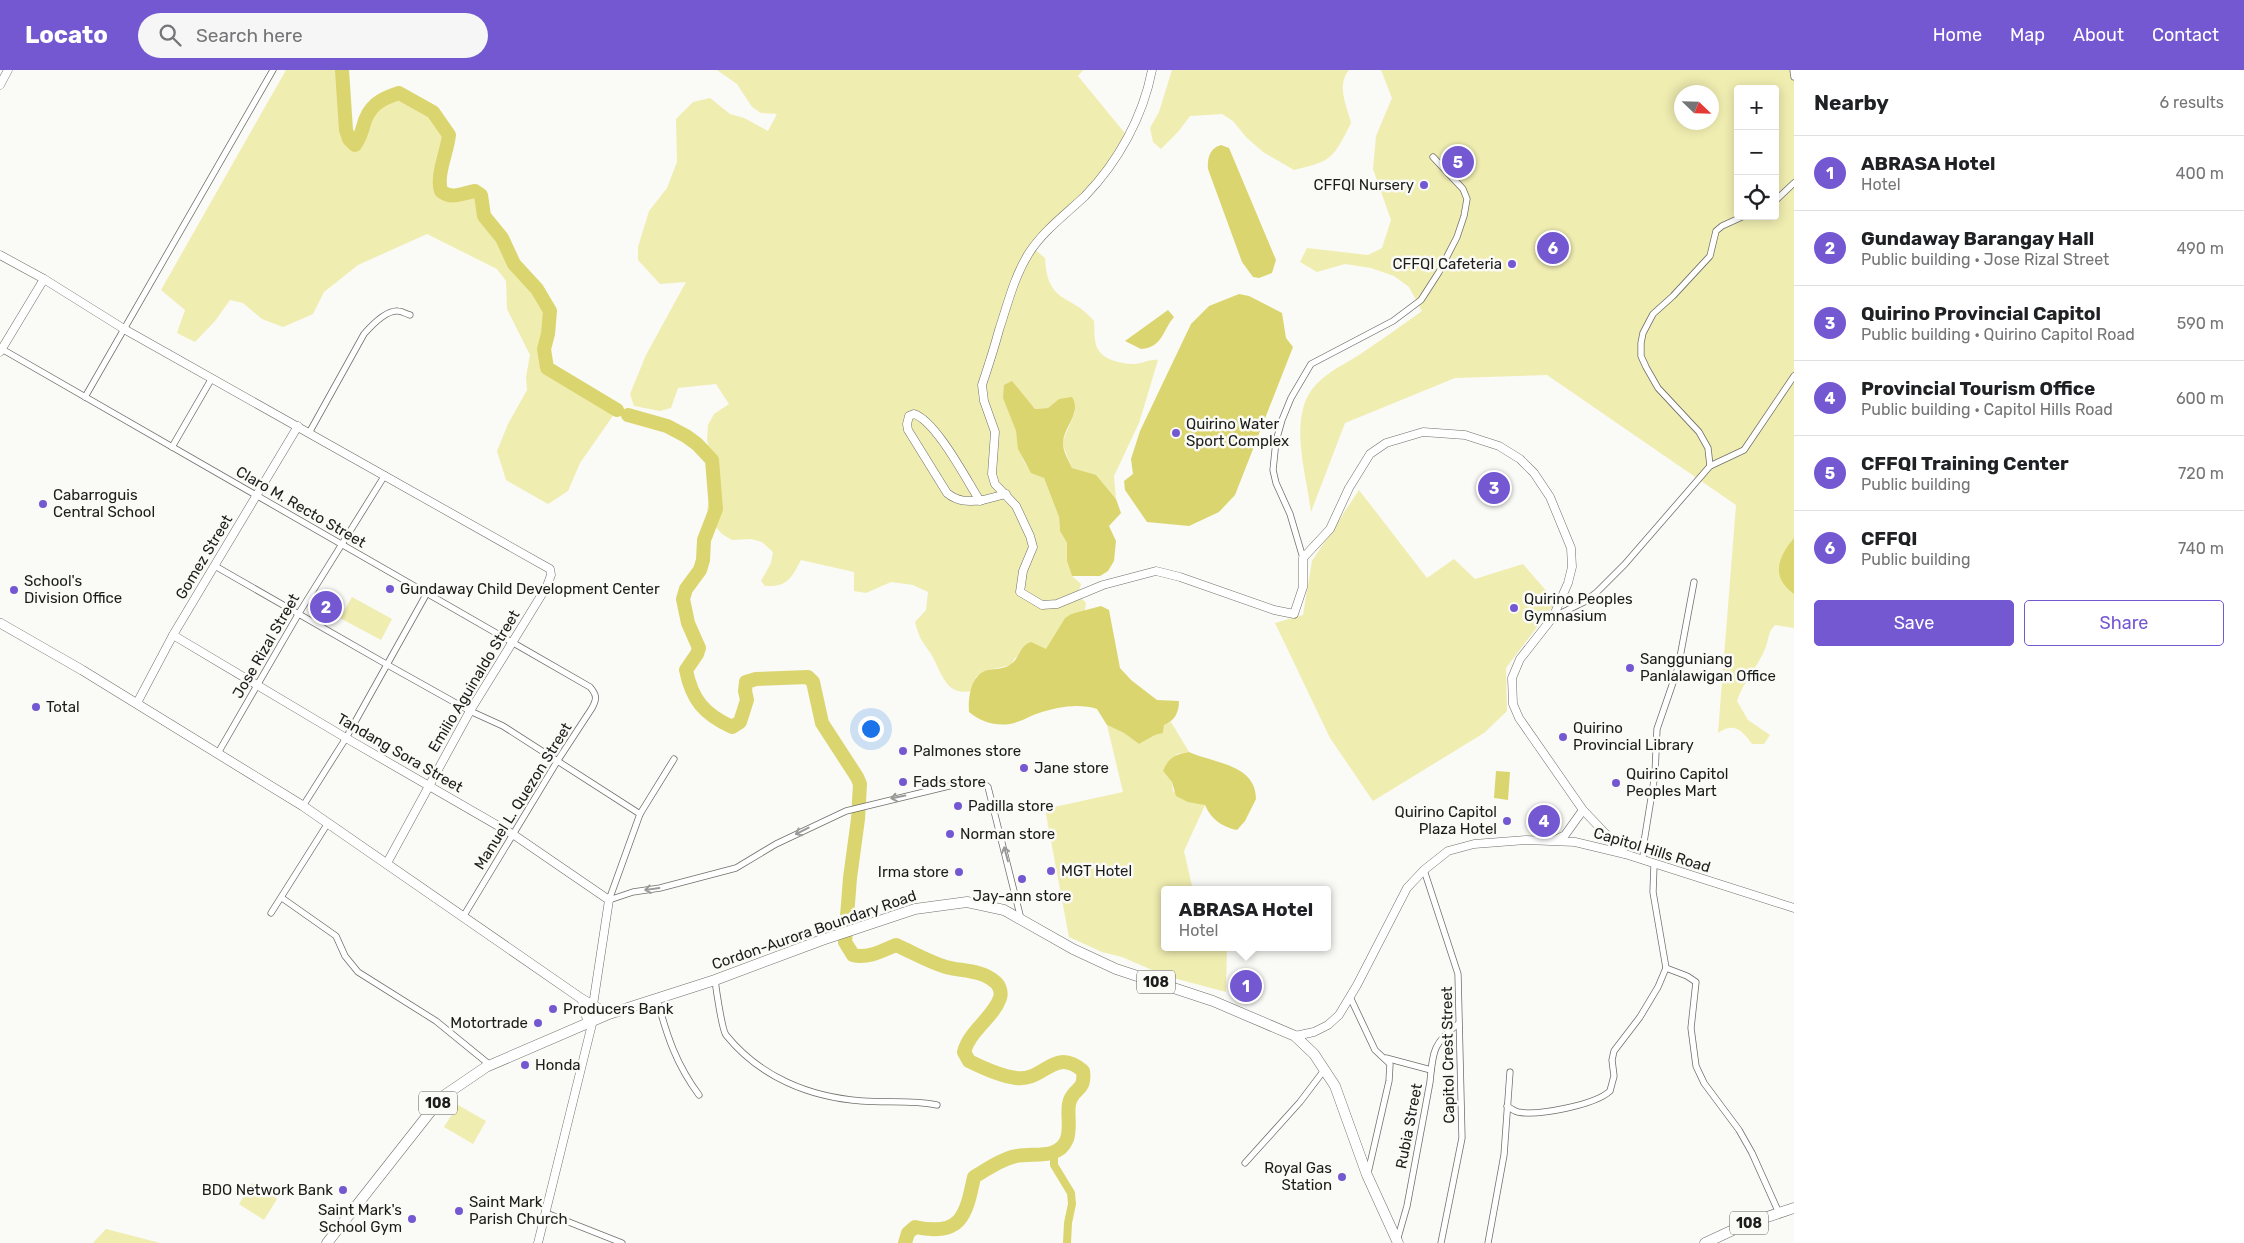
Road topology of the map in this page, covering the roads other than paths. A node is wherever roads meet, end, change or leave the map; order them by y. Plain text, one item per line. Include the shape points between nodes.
1 (8, 70) edge
2 (273, 70) edge
3 (1152, 70) edge
4 (1793, 70) edge
5 (1794, 77) edge
6 (0, 85) edge
7 (1433, 157) dead end
8 (1794, 183) edge
9 (1779, 197) edge
10 (1735, 220) edge
11 (0, 255) edge
12 (44, 279) junction
13 (410, 315) dead end
14 (124, 329) junction
15 (0, 350) edge
16 (1794, 376) edge
17 (212, 378) junction
18 (85, 397) junction
19 (298, 426) junction
20 (309, 433) junction
21 (172, 447) junction
22 (1710, 466) junction
23 (385, 475) junction
24 (1006, 494) junction
25 (256, 495) junction
26 (980, 501) junction
27 (341, 544) junction
28 (1303, 558) junction
29 (215, 566) junction
30 (1694, 582) dead end
31 (427, 593) junction
32 (299, 613) junction
33 (1553, 617) junction
34 (0, 623) edge
35 (174, 635) junction
36 (512, 642) junction
37 (386, 664) junction
38 (259, 684) junction
39 (590, 687) joint
40 (137, 703) junction
41 (470, 711) junction
42 (346, 738) junction
43 (218, 753) junction
44 (674, 759) dead end
45 (558, 760) junction
46 (430, 785) junction
47 (303, 806) junction
48 (1584, 810) junction
49 (640, 814) junction
50 (328, 823) junction
51 (514, 834) junction
52 (1554, 840) junction
53 (1625, 854) junction
54 (1643, 860) junction
55 (387, 863) junction
56 (1654, 865) junction
57 (1424, 870) junction
58 (282, 898) junction
59 (609, 900) junction
60 (1794, 908) edge
61 (271, 913) dead end
62 (463, 917) junction
63 (1021, 919) junction
64 (1666, 968) junction
65 (715, 980) junction
66 (1350, 998) junction
67 (582, 999) junction
68 (657, 999) junction
69 (593, 1005) junction
70 (609, 1014) junction
71 (591, 1021) junction
72 (1458, 1024) junction
73 (1295, 1036) junction
74 (1386, 1058) junction
75 (490, 1065) junction
76 (1325, 1069) junction
77 (1431, 1070) junction
78 (1510, 1072) dead end
79 (699, 1095) dead end
80 (937, 1105) dead end
81 (1507, 1106) junction
82 (1245, 1163) dead end
83 (1367, 1175) junction
84 (1794, 1208) edge
85 (1779, 1212) junction
86 (546, 1213) junction
87 (1397, 1242) edge
88 (327, 1243) edge
89 (538, 1243) edge
90 (622, 1243) edge
91 (1442, 1243) edge
92 (1488, 1243) edge
93 (1705, 1243) edge

1 - 6 street
2 - 14 street
3 - 24 street via 1136,121 1107,169 1087,194 1043,235 1016,275 982,385 995,432 992,474 995,484
4 - 5 street
7 - 28 street via 1463,190 1467,199 1457,237 1439,272 1421,300 1393,321 1311,364 1282,420 1273,470
8 - 9 street
10 - 22 street via 1716,231 1710,256 1652,314 1641,343 1646,368 1658,388 1699,432 1708,448
11 - 12 street
12 - 14 street
12 - 15 street
13 - 20 street via 391,312 364,334
14 - 17 street
14 - 18 street
15 - 18 street, Claro M. Recto Street
16 - 22 street via 1744,450
17 - 19 street
17 - 21 street
18 - 21 street, Claro M. Recto Street
19 - 20 street
19 - 25 street, Gomez Street
20 - 23 street
21 - 25 street, Claro M. Recto Street
22 - 33 street via 1598,592
23 - 27 street, Jose Rizal Street
23 - 36 street, Emilio Aguinaldo Street via 548,567 551,576 547,586
24 - 26 street
24 - 28 street via 1024,521 1033,547 1023,570 1020,592 1042,605 1057,604 1103,585 1156,571 1294,614 1303,587
25 - 27 street, Claro M. Recto Street
25 - 29 street, Gomez Street
26 - 26 street via 931,425 920,416 909,416 908,430 947,493 960,501
27 - 31 street, Claro M. Recto Street
27 - 32 street, Jose Rizal Street
28 - 33 street via 1330,529 1349,488 1370,454 1386,443 1423,432 1465,434 1499,446 1520,459 1550,497 1572,548 1568,583
29 - 32 street
29 - 35 street, Gomez Street
30 - 54 street via 1678,668 1657,729 1655,774
31 - 36 street, Claro M. Recto Street
31 - 37 street
32 - 37 street
32 - 38 street, Jose Rizal Street
33 - 48 street via 1520,658 1512,678 1513,704 1519,718
34 - 40 main road
35 - 38 street, Tandang Sora Street
35 - 40 street, Gomez Street
36 - 39 street, Claro M. Recto Street
36 - 41 street, Emilio Aguinaldo Street
37 - 41 street
37 - 42 street
38 - 42 street, Tandang Sora Street
38 - 43 street, Jose Rizal Street
39 - 45 street, Manuel L. Quezon Street via 596,695 595,703
40 - 43 main road
41 - 45 street via 503,726
41 - 46 street, Emilio Aguinaldo Street
42 - 46 street, Tandang Sora Street
42 - 47 street
43 - 47 main road
44 - 49 street
45 - 49 street
45 - 51 street, Manuel L. Quezon Street
46 - 51 street, Tandang Sora Street
46 - 55 street, Emilio Aguinaldo Street
47 - 50 main road
48 - 52 street via 1565,835
48 - 53 street
49 - 59 street
50 - 55 main road
50 - 58 street
51 - 59 street, Tandang Sora Street
51 - 62 street, Manuel L. Quezon Street
52 - 53 street, Capitol Hills Road
52 - 57 street, Capitol Hills Road via 1474,844 1448,851
53 - 54 street, Capitol Hills Road
54 - 56 street, Capitol Hills Road
55 - 62 main road
56 - 60 street, Capitol Hills Road
56 - 64 street via 1653,892
57 - 66 street, Capitol Hills Road via 1408,888
57 - 72 street, Capitol Crest Street via 1458,974
58 - 61 street
58 - 75 street via 336,936 345,956 358,972 436,1021
63 -> 59 street via 985,784 977,782 846,811 776,844 736,868
59 - 69 street
62 - 67 main road
63 - 65 main road, Cordon-Aurora Boundary Road / 108 via 1004,910 967,902 915,909
63 - 73 main road, Cordon-Aurora Boundary Road / 108 via 1116,969 1213,1001
64 - 81 street via 1640,1017 1614,1051 1612,1084 1608,1093 1548,1112 1518,1112
64 - 85 street via 1696,982 1690,1028 1696,1066 1704,1083 1739,1130
65 - 68 main road, Cordon-Aurora Boundary Road / 108
65 - 80 street via 725,1035 761,1069 798,1088 833,1098
66 - 73 street, Capitol Hills Road via 1328,1025
66 - 74 street via 1375,1050
67 - 69 main road
67 - 71 main road
68 - 70 main road, Cordon-Aurora Boundary Road / 108
68 - 79 street via 674,1055
69 - 70 main road
70 - 71 main road, Cordon-Aurora Boundary Road / 108
71 - 75 main road, Cordon-Aurora Boundary Road / 108
71 - 86 street
72 - 77 street, Rubia Street via 1442,1036
72 - 91 street, Capitol Crest Street via 1462,1138
73 - 76 main road, Cordon-Aurora Boundary Road / 108
74 - 77 street
74 - 83 street via 1391,1072
75 - 88 main road, Cordon-Aurora Boundary Road / 108 via 442,1097
76 - 82 street
76 - 83 main road, Cordon-Aurora Boundary Road / 108 via 1335,1086
77 - 87 street, Rubia Street via 1407,1206
78 - 81 street
81 - 92 street via 1504,1155
83 - 87 main road, Cordon-Aurora Boundary Road / 108
84 - 85 main road, 108
85 - 93 main road, 108
86 - 89 street
86 - 90 street

